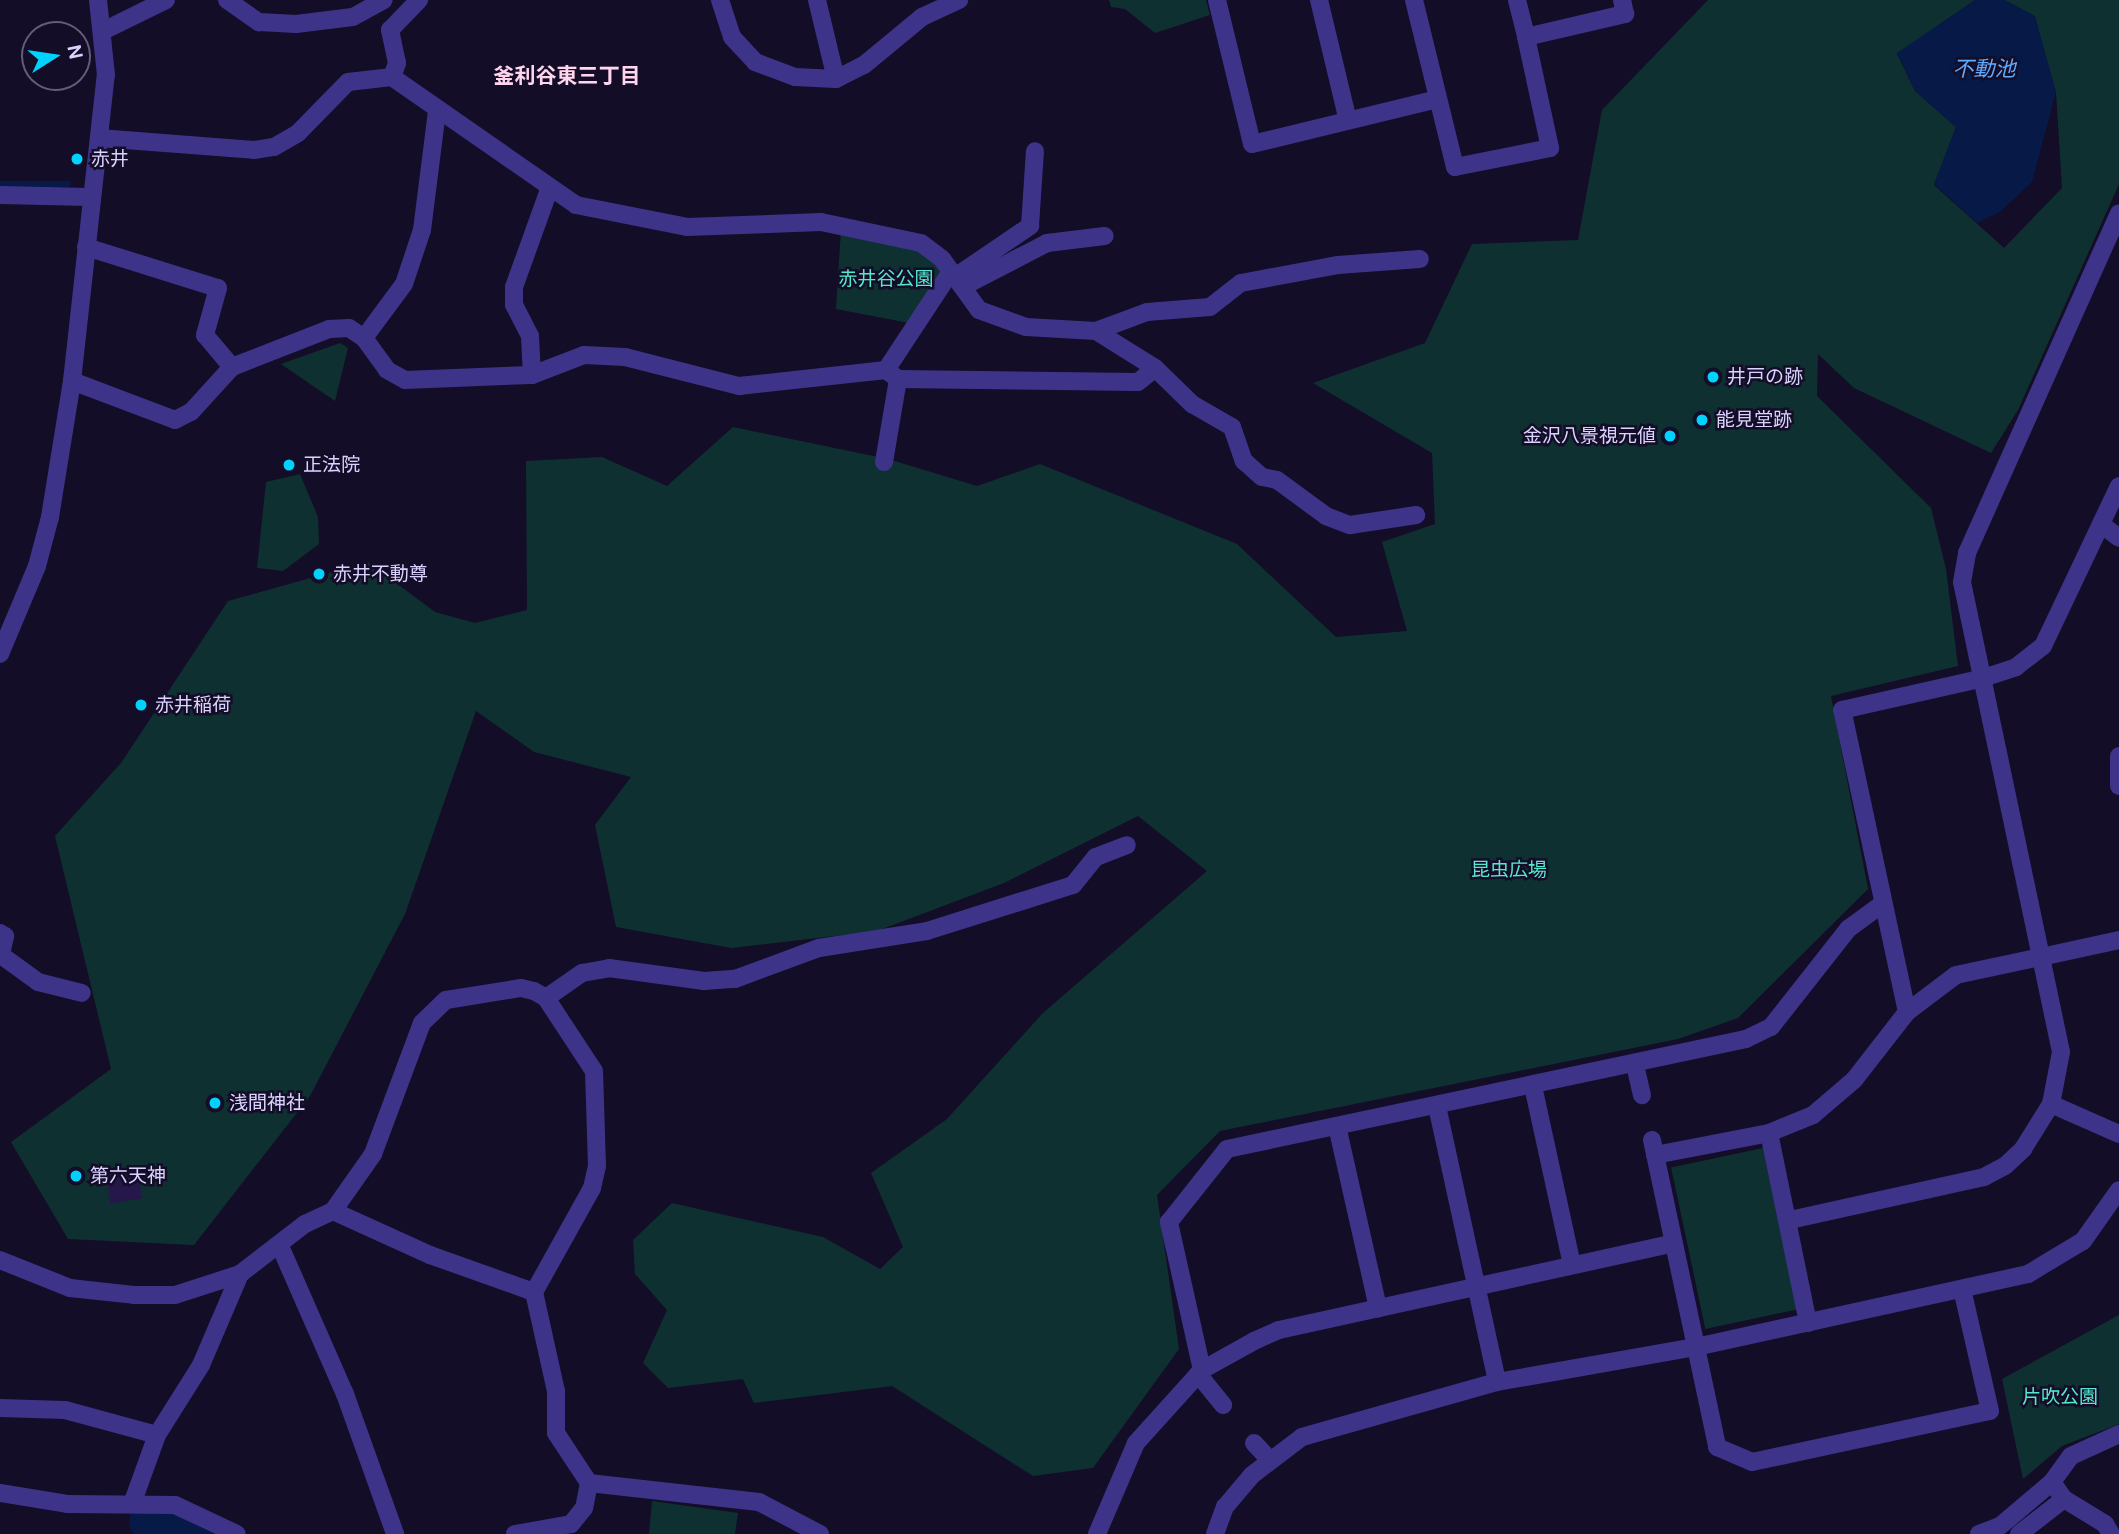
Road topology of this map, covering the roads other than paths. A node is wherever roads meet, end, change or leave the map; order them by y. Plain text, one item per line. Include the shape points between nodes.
1 (97, 0) edge
2 (166, 0) edge
3 (227, 0) edge
4 (384, 0) edge
5 (419, 0) edge
6 (720, 0) edge
7 (817, 0) edge
8 (959, 0) edge
9 (1217, 0) edge
10 (1319, 0) edge
11 (1414, 0) edge
12 (1517, 0) edge
13 (1622, 0) edge
14 (920, 8) edge
15 (103, 31) junction
16 (1525, 37) junction
17 (393, 77) junction
18 (836, 79) junction
19 (1438, 99) junction
20 (437, 111) junction
21 (1348, 121) junction
22 (99, 138) junction
23 (1035, 150) dead end
24 (549, 190) junction
25 (0, 195) edge
26 (89, 197) junction
27 (2119, 214) edge
28 (1105, 236) dead end
29 (86, 247) junction
30 (1420, 259) dead end
31 (956, 279) junction
32 (1096, 331) junction
33 (364, 338) junction
34 (232, 367) junction
35 (1155, 368) junction
36 (532, 375) junction
37 (892, 375) junction
38 (72, 382) junction
39 (884, 462) dead end
40 (2119, 486) edge
41 (1416, 515) dead end
42 (2102, 525) junction
43 (2119, 538) edge
44 (0, 654) edge
45 (1980, 679) junction
46 (2119, 756) edge
47 (2119, 786) edge
48 (1126, 845) dead end
49 (1882, 904) junction
50 (0, 933) edge
51 (2119, 940) edge
52 (2041, 957) junction
53 (82, 993) dead end
54 (545, 998) junction
55 (1908, 1012) junction
56 (1635, 1065) junction
57 (1533, 1086) junction
58 (1643, 1095) dead end
59 (2050, 1104) junction
60 (1437, 1105) junction
61 (1337, 1126) junction
62 (1769, 1133) junction
63 (2119, 1134) edge
64 (2119, 1190) edge
65 (332, 1211) junction
66 (1790, 1220) junction
67 (1674, 1243) junction
68 (280, 1246) junction
69 (0, 1261) edge
70 (1572, 1265) junction
71 (240, 1274) junction
72 (1474, 1287) junction
73 (1962, 1289) junction
74 (534, 1292) junction
75 (1378, 1308) junction
76 (1808, 1323) junction
77 (1696, 1347) junction
78 (1200, 1372) junction
79 (1497, 1382) junction
80 (1223, 1405) dead end
81 (0, 1408) edge
82 (2119, 1434) edge
83 (157, 1435) junction
84 (1254, 1443) dead end
85 (1269, 1459) junction
86 (2052, 1482) junction
87 (589, 1483) junction
88 (0, 1493) edge
89 (2064, 1499) junction
90 (132, 1504) junction
91 (237, 1534) edge
92 (395, 1534) edge
93 (515, 1534) edge
94 (820, 1534) edge
95 (1097, 1534) edge
96 (1215, 1534) edge
97 (1979, 1534) edge
98 (2020, 1534) edge
99 (2111, 1534) edge

1 - 15 street
2 - 15 street
3 - 4 street via 259,22 296,24 353,17
5 - 17 street via 390,30 397,63
6 - 18 street via 732,37 755,62 795,77
7 - 18 street
8 - 14 street
9 - 21 street via 1252,144
10 - 21 street
11 - 19 street
12 - 16 street
13 - 16 street via 1625,13
14 - 18 street via 864,65
15 - 22 street via 106,75
16 - 19 street via 1550,148 1455,167
17 - 20 street
17 - 22 street via 348,82 298,133 274,147 254,150
19 - 21 street
20 - 24 street
20 - 33 street via 422,230 404,284
22 - 26 street
23 - 31 street via 1030,226
24 - 31 street via 576,205 687,227 742,228 786,220 852,226 921,243
24 - 36 street via 514,287 514,305 530,336
25 - 26 street
26 - 29 street
27 - 45 street via 1967,553 1962,582 1965,617
28 - 31 street via 1048,243
29 - 34 street via 218,288 205,335
29 - 38 street
30 - 32 street via 1338,265 1241,283 1210,307 1147,312
31 - 32 street via 979,310 1002,321
31 - 37 street
32 - 35 street
33 - 34 street via 349,328 329,329
33 - 36 street via 387,370 405,380
34 - 38 street via 191,412 175,420
35 - 37 street via 1138,382
35 - 41 street via 1192,404 1232,427 1244,461 1262,477 1277,480 1326,516 1350,525
36 - 37 street via 584,355 625,357 739,386
37 - 39 street
38 - 44 street via 50,517 37,566
40 - 42 street
42 - 43 street
42 - 45 street via 2043,646 2016,667
45 - 49 street via 1842,710
45 - 52 street
46 - 47 street
48 - 54 street via 1096,857 1073,885 927,931 819,948 735,979 704,981 609,968 582,973
49 - 55 street
49 - 56 street via 1848,929 1770,1027 1746,1039
50 - 53 street via 5,936 1,955 10,962 38,982
51 - 52 street
52 - 55 street via 1956,975
52 - 59 street via 2061,1052
54 - 65 street via 521,988 466,995 446,1000 422,1023 373,1154
54 - 74 street via 594,1072 597,1166 592,1188
55 - 62 street via 1854,1080 1813,1115
56 - 57 street
56 - 58 street
57 - 60 street
57 - 70 street
59 - 63 street
59 - 66 street via 2023,1149 1984,1177
60 - 61 street
60 - 72 street
61 - 75 street
61 - 78 street via 1227,1149 1169,1222
62 - 66 street
62 - 67 street via 1653,1148
64 - 73 street via 2082,1241 2054,1261 2028,1274
65 - 68 street
65 - 74 street via 430,1255
66 - 76 street
67 - 70 street
67 - 77 street
68 - 71 street
68 - 92 street via 345,1394
69 - 71 street via 70,1288 134,1295 175,1295
70 - 72 street
71 - 83 street via 201,1365
72 - 75 street
72 - 79 street
73 - 76 street
73 - 77 street via 1990,1411 1752,1462 1717,1447
74 - 87 street via 556,1391 556,1433
75 - 78 street via 1279,1330
76 - 77 street
77 - 79 street
78 - 80 street
78 - 95 street via 1136,1443
79 - 85 street via 1302,1437
81 - 83 street via 65,1410
82 - 86 street via 2071,1456
83 - 90 street
84 - 85 street
85 - 96 street via 1225,1507
86 - 89 street
86 - 97 street via 2000,1526
87 - 93 street via 584,1507 571,1524
87 - 94 street via 760,1502
88 - 90 street via 67,1504
89 - 98 street
89 - 99 street via 2105,1524
90 - 91 street via 196,1510

